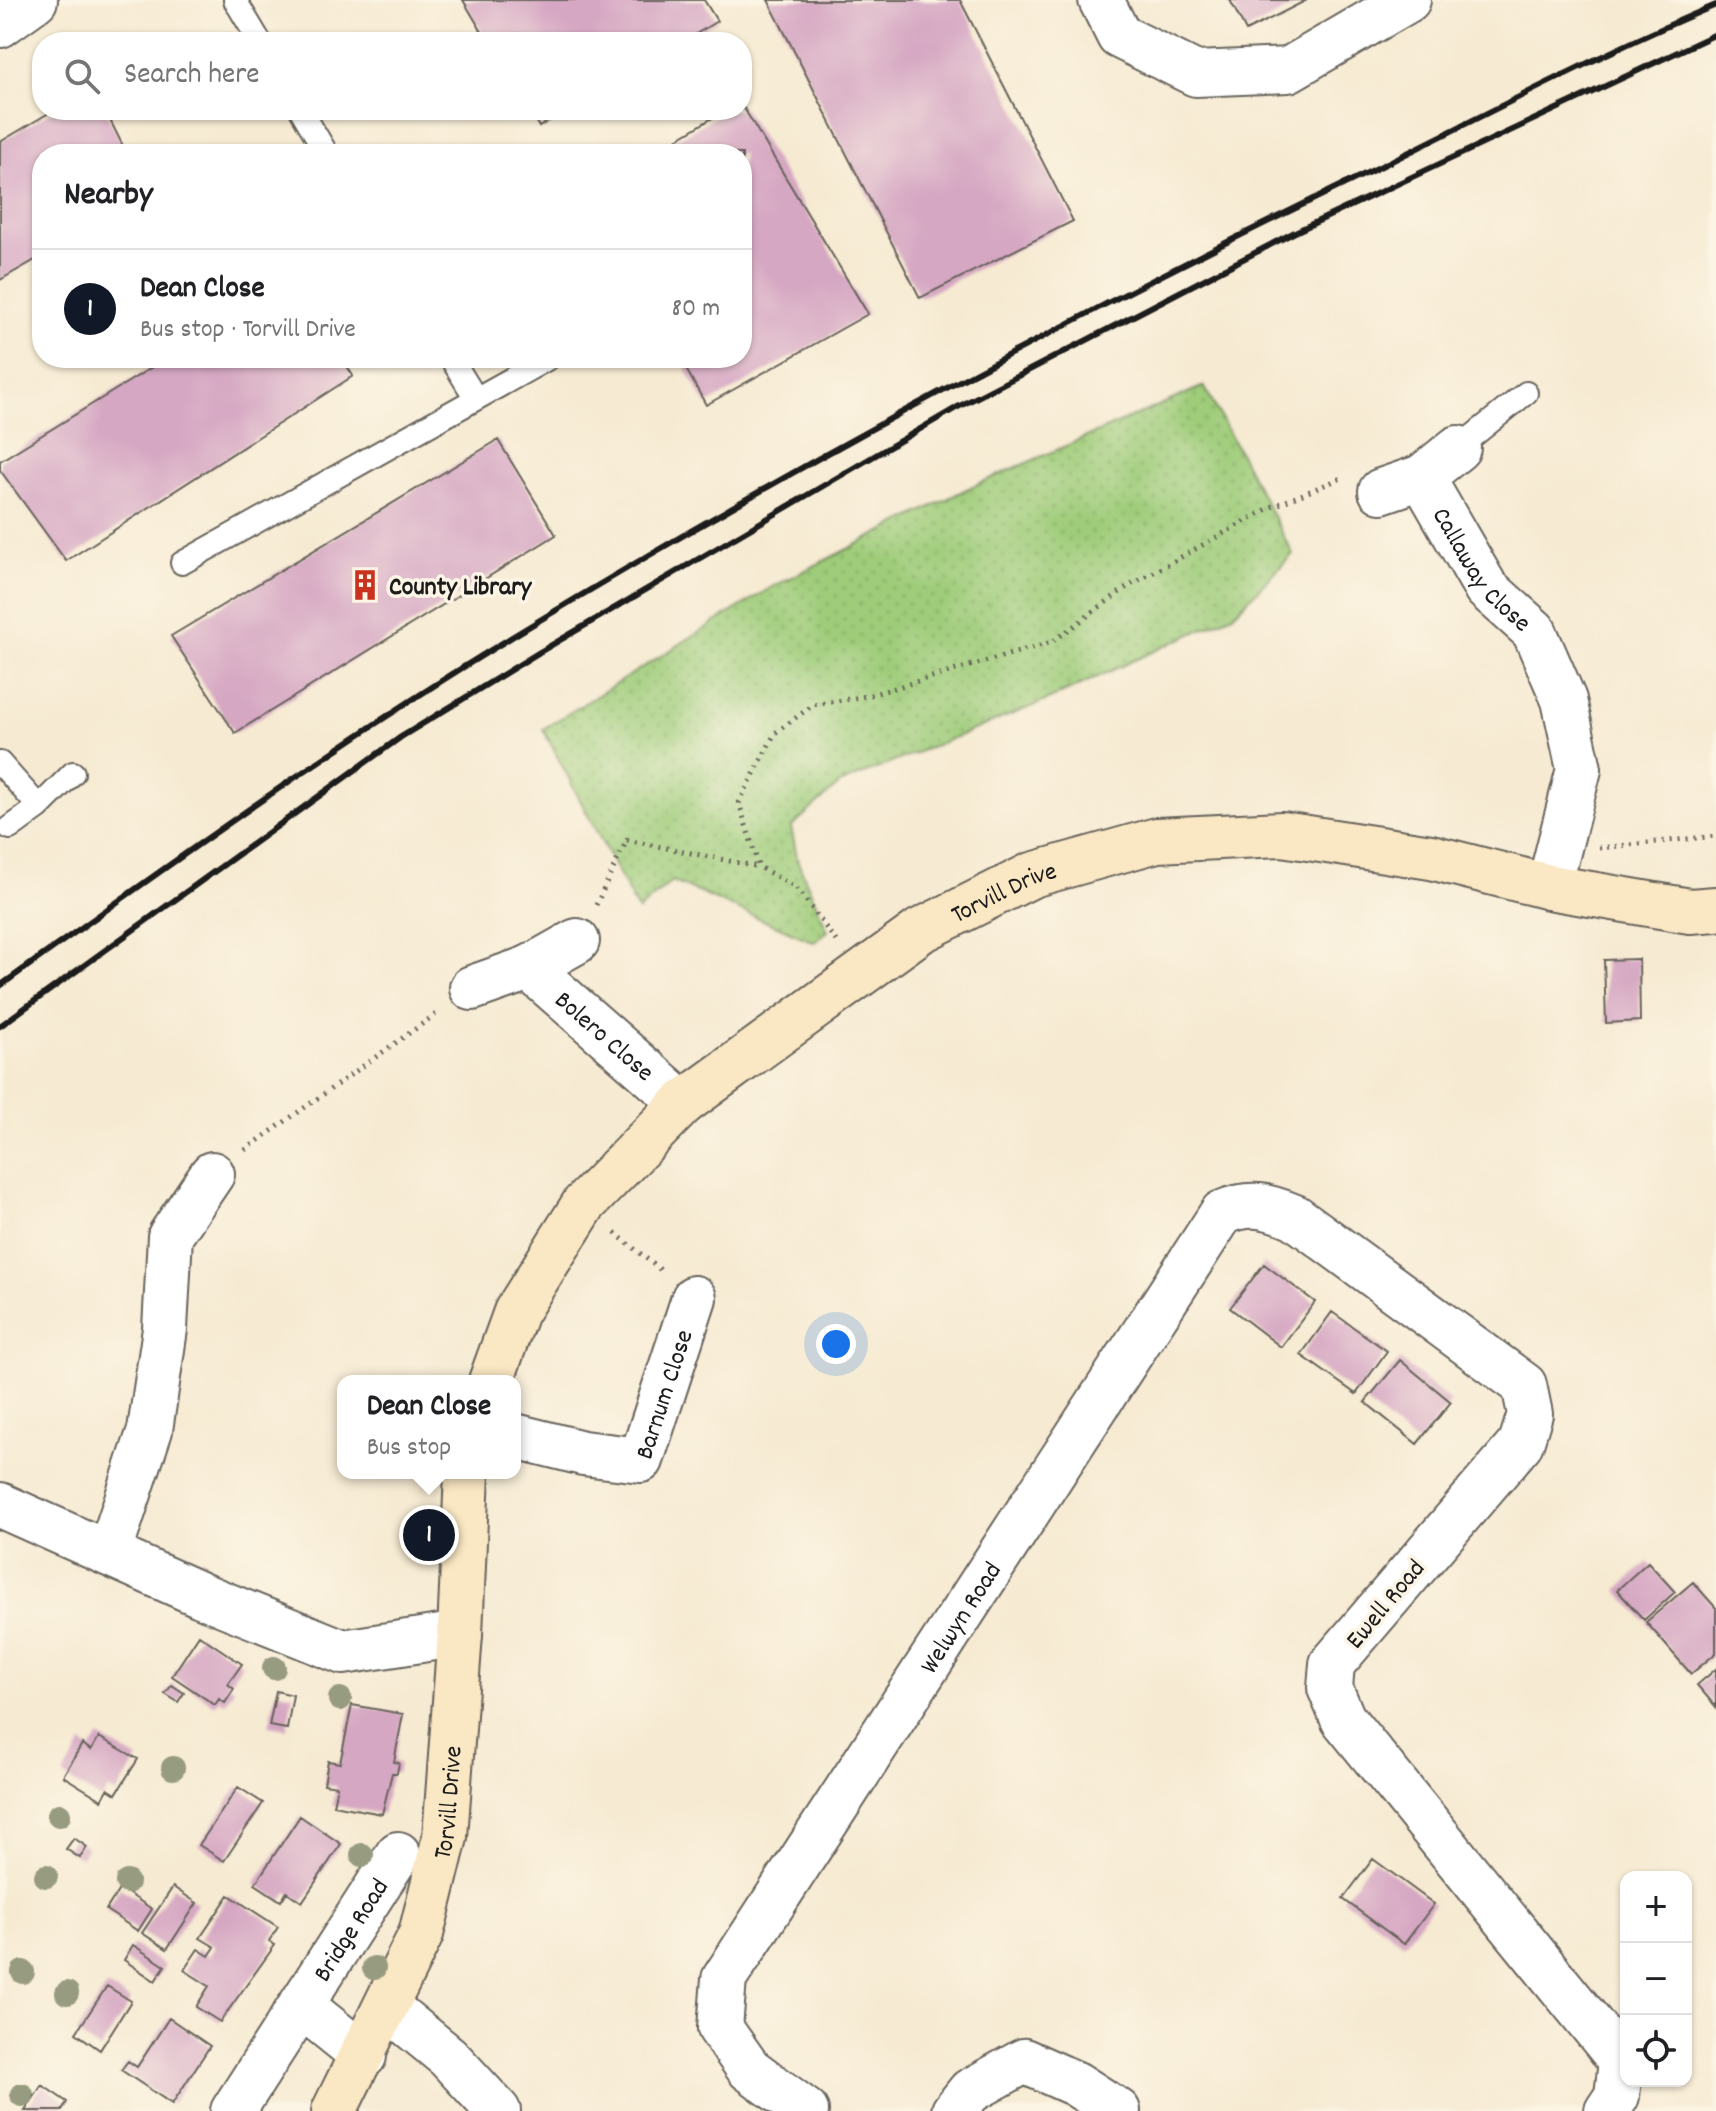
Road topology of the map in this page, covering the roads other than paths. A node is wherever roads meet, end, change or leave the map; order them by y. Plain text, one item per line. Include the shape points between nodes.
1 (35, 0) edge
2 (235, 0) edge
3 (1101, 0) edge
4 (1408, 0) edge
5 (0, 25) edge
6 (254, 32) edge
7 (307, 120) edge
8 (321, 144) edge
9 (457, 368) edge
10 (530, 368) edge
11 (1526, 393) dead end
12 (475, 397) junction
13 (1458, 448) joint
14 (1422, 477) junction
15 (1381, 491) road end
16 (182, 563) dead end
17 (0, 763) edge
18 (73, 773) dead end
19 (39, 807) junction
20 (10, 828) dead end
21 (1554, 870) junction
22 (1716, 909) edge
23 (577, 941) road end
24 (529, 968) junction
25 (472, 988) road end
26 (683, 1103) junction
27 (212, 1174) road end
28 (1222, 1213) joint
29 (694, 1298) road end
30 (493, 1375) edge
31 (521, 1438) edge
32 (467, 1479) edge
33 (0, 1505) edge
34 (110, 1551) junction
35 (460, 1634) junction
36 (398, 1854) dead end
37 (302, 2006) junction
38 (387, 2007) junction
39 (364, 2056) junction
40 (233, 2111) edge
41 (334, 2111) edge
42 (498, 2111) edge
43 (806, 2111) edge
44 (954, 2111) edge
45 (1118, 2111) edge
46 (1607, 2111) edge

1 - 5 street
2 - 6 lane
3 - 4 street via 1119,36 1196,74 1288,70
7 - 8 lane
9 - 12 lane
10 - 12 lane
11 - 13 lane
12 - 16 lane
13 - 14 street, Callaway Close
14 - 15 street, Callaway Close
14 - 21 street, Callaway Close via 1486,588 1534,631 1564,700 1579,769
17 - 19 lane
18 - 19 lane
19 - 20 lane
21 - 22 street, Torvill Drive via 1690,911
21 - 26 street, Torvill Drive via 1282,834 1157,840 1032,875 920,931
23 - 24 street, Bolero Close
24 - 25 street, Bolero Close
24 - 26 street, Bolero Close
26 - 30 street, Torvill Drive via 584,1204 516,1312
27 - 34 street via 170,1236 165,1329 150,1430
28 - 43 street, Welwyn Road via 724,1979 720,2028 749,2069
28 - 46 street, Ewell Road via 1245,1204 1269,1206 1295,1217 1524,1385 1530,1414 1521,1443 1332,1664 1330,1688 1343,1719 1621,2061 1617,2096
29 - 31 street, Barnum Close via 641,1460
32 - 35 street, Torvill Drive
33 - 34 street
34 - 35 street via 201,1595 343,1652
35 - 38 street, Torvill Drive via 445,1837 421,1934
36 - 37 street, Bridge Road
37 - 39 street, Bridge Road
37 - 40 street, Bridge Road
38 - 39 street, Torvill Drive
38 - 42 street via 448,2057
39 - 41 street, Torvill Drive
44 - 45 street via 970,2091 1024,2061 1076,2084

